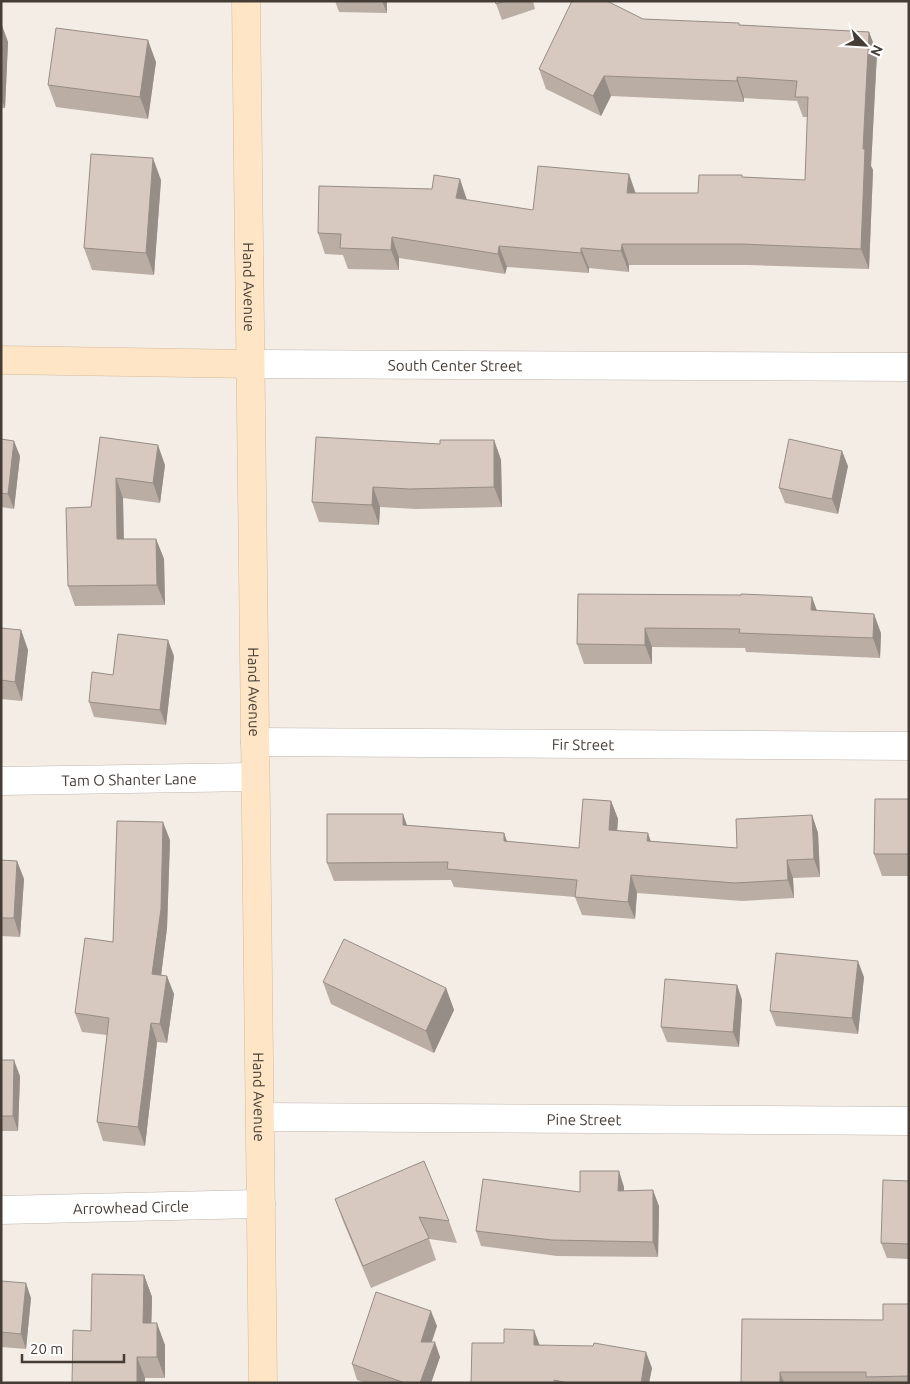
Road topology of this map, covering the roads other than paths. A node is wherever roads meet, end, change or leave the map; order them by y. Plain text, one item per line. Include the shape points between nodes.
1 (246, 1) edge
2 (1, 360) edge
3 (250, 364) junction
4 (909, 366) edge
5 (255, 742) junction
6 (909, 746) edge
7 (255, 777) junction
8 (1, 781) edge
9 (260, 1117) junction
10 (909, 1121) edge
11 (261, 1204) junction
12 (1, 1210) edge
13 (263, 1383) edge

1 - 3 street, Hand Avenue
2 - 3 street, South Center Street
3 - 4 street, South Center Street
3 - 5 street, Hand Avenue
5 - 6 street, Fir Street
5 - 7 street, Hand Avenue
7 - 8 street, Tam O Shanter Lane
7 - 9 street, Hand Avenue
9 - 10 street, Pine Street
9 - 11 street, Hand Avenue
11 - 12 street, Arrowhead Circle
11 - 13 street, Hand Avenue

